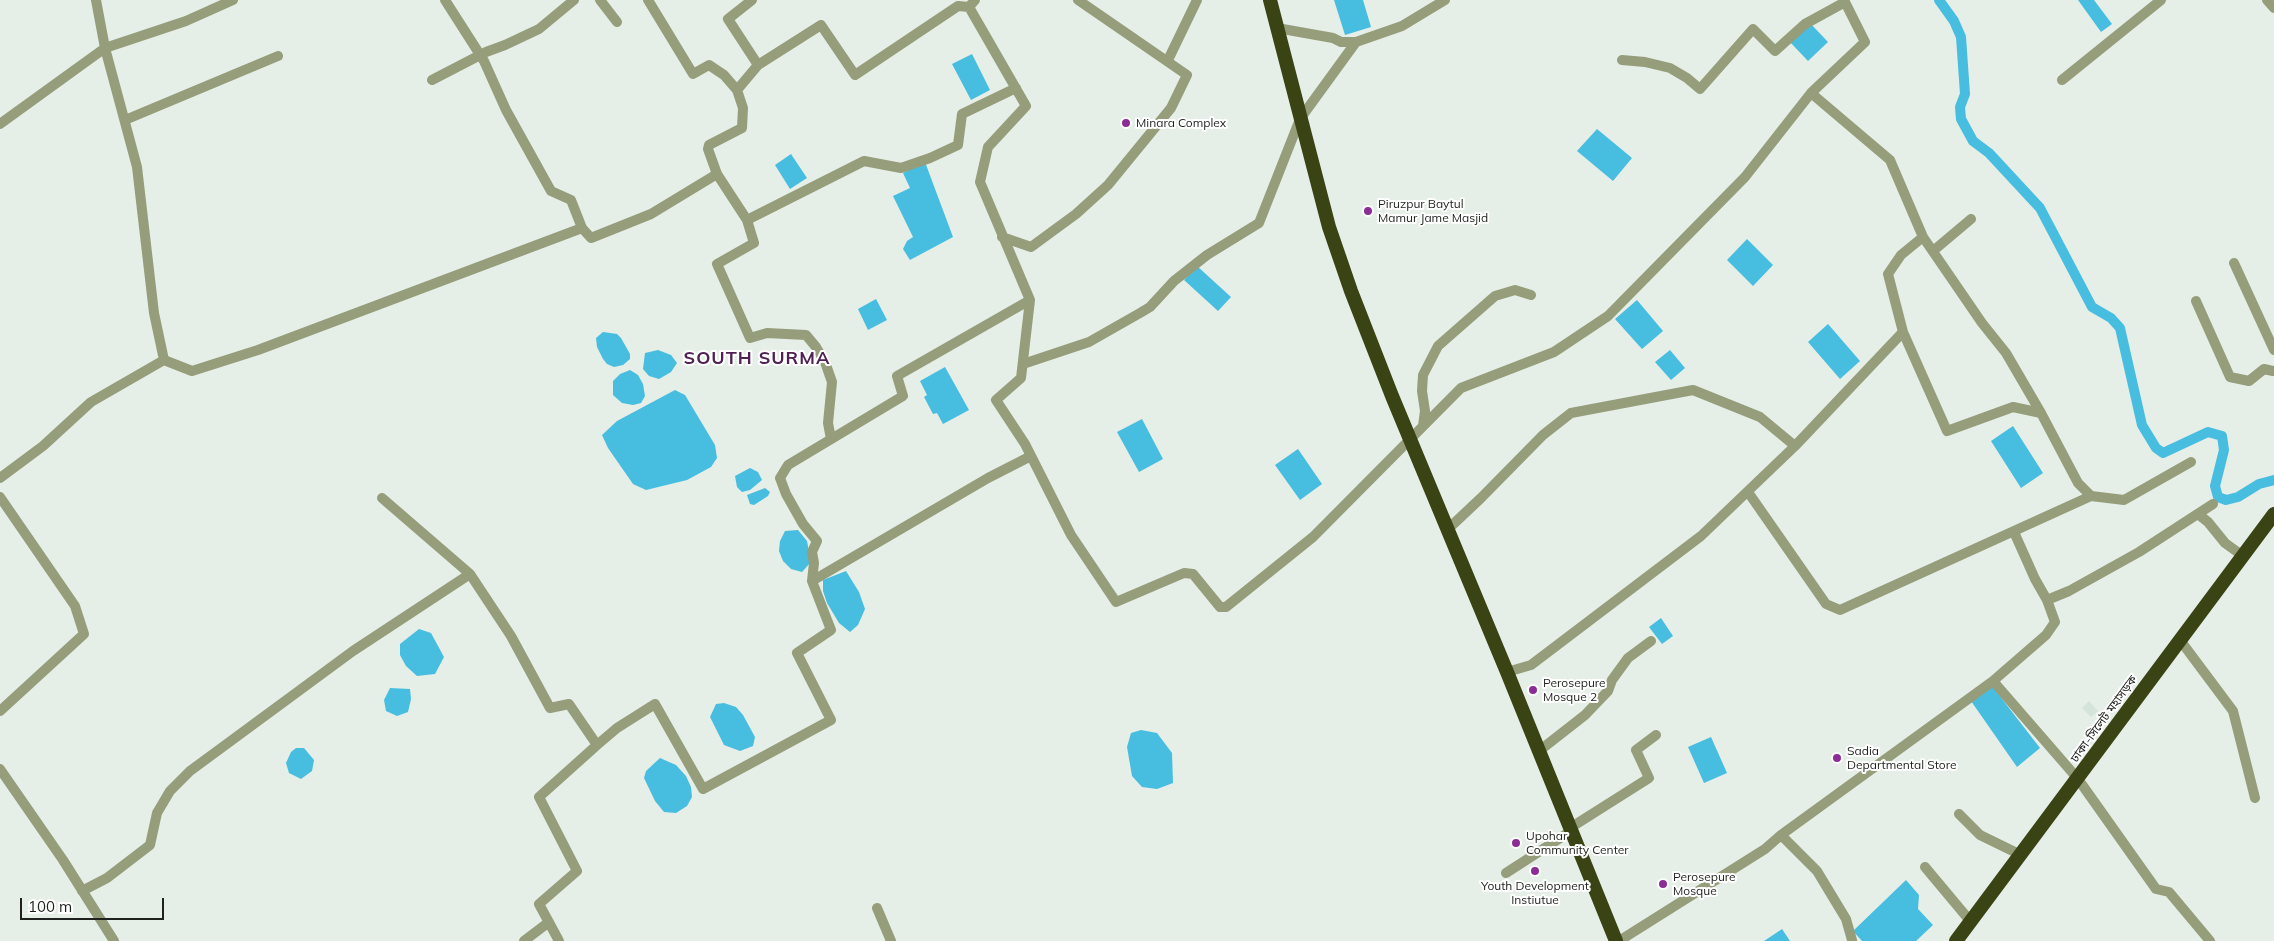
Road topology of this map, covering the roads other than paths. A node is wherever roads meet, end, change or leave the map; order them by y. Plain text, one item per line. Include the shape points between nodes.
1 (96, 0) edge
2 (233, 0) edge
3 (445, 0) edge
4 (600, 0) edge
5 (648, 0) edge
6 (752, 0) edge
7 (1078, 0) edge
8 (1197, 0) edge
9 (1270, 0) edge
10 (1445, 0) edge
11 (2162, 0) edge
12 (2267, 0) edge
13 (576, 1) edge
14 (972, 4) edge
15 (2274, 8) edge
16 (617, 22) dead end
17 (1277, 28) junction
18 (1356, 42) junction
19 (105, 48) junction
20 (480, 55) junction
21 (278, 56) dead end
22 (1168, 60) junction
23 (1622, 60) dead end
24 (758, 65) junction
25 (432, 80) dead end
26 (2062, 80) dead end
27 (1016, 88) junction
28 (737, 90) junction
29 (1811, 94) junction
30 (1300, 119) junction
31 (125, 120) junction
32 (0, 124) edge
33 (717, 174) junction
34 (1971, 219) dead end
35 (747, 220) junction
36 (582, 228) junction
37 (1002, 237) junction
38 (1923, 237) junction
39 (1933, 251) junction
40 (2234, 263) dead end
41 (1531, 294) dead end
42 (1030, 300) junction
43 (2196, 301) dead end
44 (1903, 332) junction
45 (2274, 350) edge
46 (164, 360) junction
47 (1023, 364) junction
48 (2274, 371) edge
49 (2041, 413) junction
50 (1422, 426) junction
51 (831, 439) junction
52 (1410, 439) junction
53 (1795, 446) junction
54 (1031, 456) junction
55 (2191, 462) dead end
56 (0, 478) edge
57 (1748, 492) junction
58 (0, 496) edge
59 (2091, 496) junction
60 (382, 498) dead end
61 (2213, 504) dead end
62 (2198, 514) junction
63 (2274, 514) edge
64 (1447, 530) junction
65 (2014, 532) junction
66 (2243, 556) junction
67 (470, 574) junction
68 (812, 581) junction
69 (2047, 600) junction
70 (2180, 640) junction
71 (1651, 641) dead end
72 (1507, 672) junction
73 (1993, 681) junction
74 (0, 711) edge
75 (1656, 735) dead end
76 (597, 745) junction
77 (1539, 751) junction
78 (0, 769) edge
79 (2078, 779) junction
80 (2255, 798) dead end
81 (1959, 814) dead end
82 (1570, 829) junction
83 (1781, 834) junction
84 (2021, 855) junction
85 (1925, 867) dead end
86 (1506, 873) dead end
87 (82, 890) junction
88 (877, 908) dead end
89 (549, 922) junction
90 (1970, 922) junction
91 (1852, 940) edge
92 (114, 941) edge
93 (524, 941) edge
94 (559, 941) edge
95 (890, 941) edge
96 (1617, 941) edge
97 (1956, 941) edge
98 (2210, 941) edge

1 - 19 street
2 - 19 street via 186,21
3 - 20 street
4 - 16 street
5 - 28 street via 693,74 709,65 724,75
6 - 24 street via 728,19
7 - 22 street
8 - 22 street
9 - 17 highway
10 - 18 street via 1402,26
11 - 26 street
12 - 15 street
13 - 20 street via 538,29
14 - 24 street via 958,6 855,75 821,25
14 - 27 street
17 - 18 street via 1341,42
17 - 30 highway
18 - 30 street
19 - 31 street
19 - 32 street
20 - 25 street
20 - 36 street via 551,191 572,200
21 - 31 street
22 - 37 street via 1187,75 1171,108 1108,185 1076,214 1031,247
23 - 29 street via 1670,68 1700,89 1753,28 1774,51 1805,24 1845,2 1866,42
24 - 28 street
27 - 35 street via 962,114 958,145 900,168 864,161
27 - 37 street via 1026,106 988,147 980,182
28 - 33 street via 743,108 742,128 708,147
29 - 38 street via 1890,160
29 - 50 street via 1745,177 1608,316 1554,352 1461,388
30 - 47 street via 1259,223 1207,255 1140,313 1089,342
30 - 52 highway via 1328,227
31 - 46 street via 137,167 154,313
33 - 35 street
33 - 36 street via 650,214 591,238
34 - 39 street
35 - 51 street via 754,243 717,264 750,338 767,333 806,335 816,346 832,382 828,423
36 - 46 street via 202,368 192,370
37 - 42 street
38 - 39 street
38 - 44 street via 1901,255 1888,274
39 - 49 street via 2006,354
40 - 45 street
41 - 50 street via 1515,290 1495,296 1438,346 1423,375 1425,411
42 - 47 street
42 - 51 street via 897,376 903,396
43 - 48 street via 2230,377 2250,381 2264,369
44 - 49 street via 1947,431 2013,407
44 - 53 street
46 - 56 street via 91,402 43,446
47 - 54 street via 1022,378 996,400
49 - 59 street via 2078,483
50 - 52 street
51 - 68 street via 788,465 780,478 802,524 817,541 812,552
52 - 54 street via 1313,537 1226,607 1220,607 1194,574 1184,573 1116,602 1071,535
52 - 64 highway
53 - 57 street
53 - 64 street via 1760,417 1693,390 1571,412 1543,435
54 - 68 street
55 - 59 street via 2124,500
57 - 65 street via 1826,604 1840,610
57 - 72 street via 1701,536 1531,666
58 - 74 street via 75,606 84,634
59 - 65 street
60 - 67 street
61 - 62 street
62 - 66 street via 2225,543
62 - 69 street via 2139,552
63 - 66 highway, ঢাকা-সিলেট মহাসড়ক
64 - 72 highway
65 - 69 street
66 - 70 highway, ঢাকা-সিলেট মহাসড়ক
67 - 76 street via 511,636 550,708 569,704
67 - 87 street via 354,651 190,771 170,791 157,813 150,845 114,874
68 - 76 street via 832,630 797,653 830,720 703,789 655,704
69 - 73 street via 2055,622 2046,635
70 - 79 highway, ঢাকা-সিলেট মহাসড়ক
70 - 80 street via 2233,711
71 - 77 street via 1628,658 1608,690 1585,715
72 - 77 highway
73 - 79 street
73 - 83 street
75 - 82 street via 1636,750 1648,778
76 - 89 street via 539,797 577,871 539,904
77 - 82 highway
78 - 87 street
79 - 84 highway, ঢাকা-সিলেট মহাসড়ক
79 - 98 street via 2156,888 2169,892
81 - 84 street via 1980,835
82 - 86 street
82 - 96 highway
83 - 91 street via 1817,871 1846,919
83 - 96 street via 1765,849
84 - 90 highway, ঢাকা-সিলেট মহাসড়ক
85 - 90 street
87 - 92 street
88 - 95 street
89 - 93 street
89 - 94 street
90 - 97 highway, ঢাকা-সিলেট মহাসড়ক

